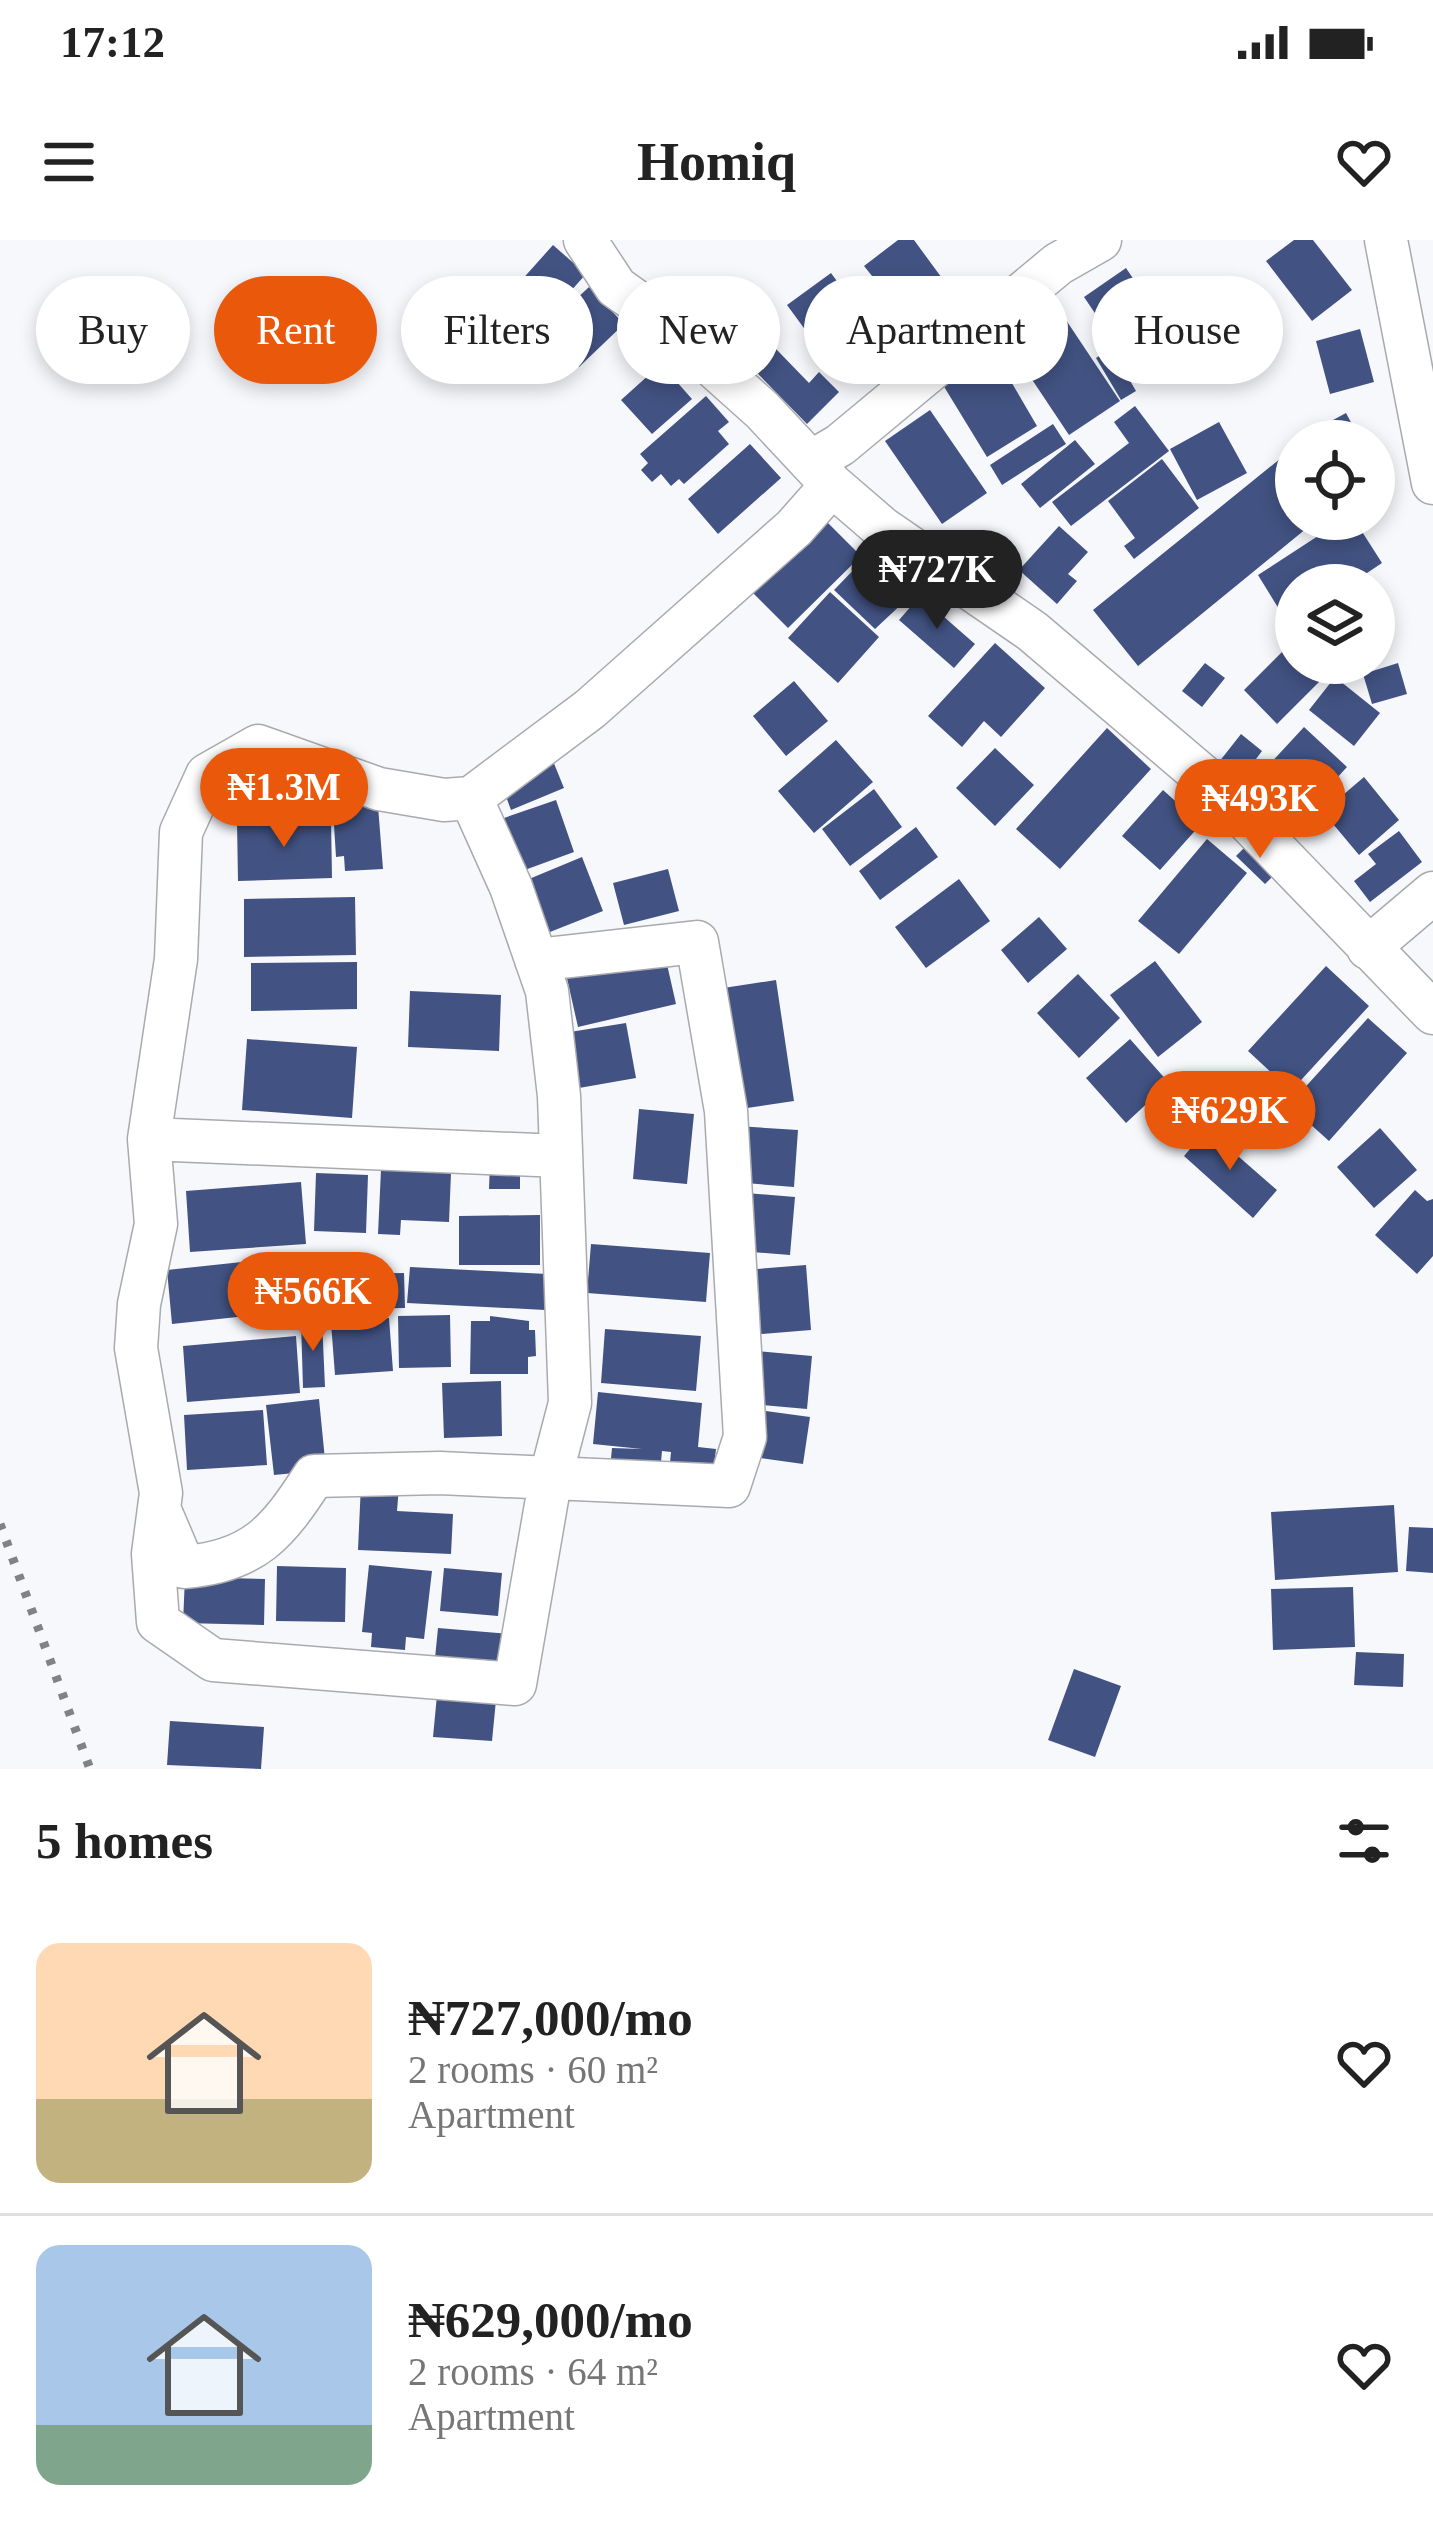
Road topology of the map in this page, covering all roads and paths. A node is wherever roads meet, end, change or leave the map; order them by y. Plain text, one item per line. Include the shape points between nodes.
1 (585, 240) edge
2 (1100, 240) edge
3 (1386, 240) edge
4 (822, 474) junction
5 (1433, 483) edge
6 (471, 797) junction
7 (1433, 893) edge
8 (1368, 948) junction
9 (536, 960) junction
10 (1433, 1013) edge
11 (149, 1139) junction
12 (560, 1156) junction
13 (551, 1476) junction
14 (159, 1509) junction

1 - 4 street via 616,287 745,394
2 - 4 street via 1058,264 840,445
3 - 5 street
4 - 6 street via 794,527 590,709
4 - 8 street via 883,529 1101,686 1212,784
6 - 9 street
6 - 11 street via 379,789 258,746 207,775 181,832 176,958
7 - 8 street
8 - 10 street
9 - 12 street via 550,1012
9 - 13 street via 697,943 727,1112 746,1437 729,1486
11 - 12 street
11 - 14 street via 157,1212 136,1348
12 - 13 street via 569,1403
13 - 14 street via 314,1476 265,1541 202,1566 184,1567
13 - 14 street via 515,1684 213,1660 158,1622

